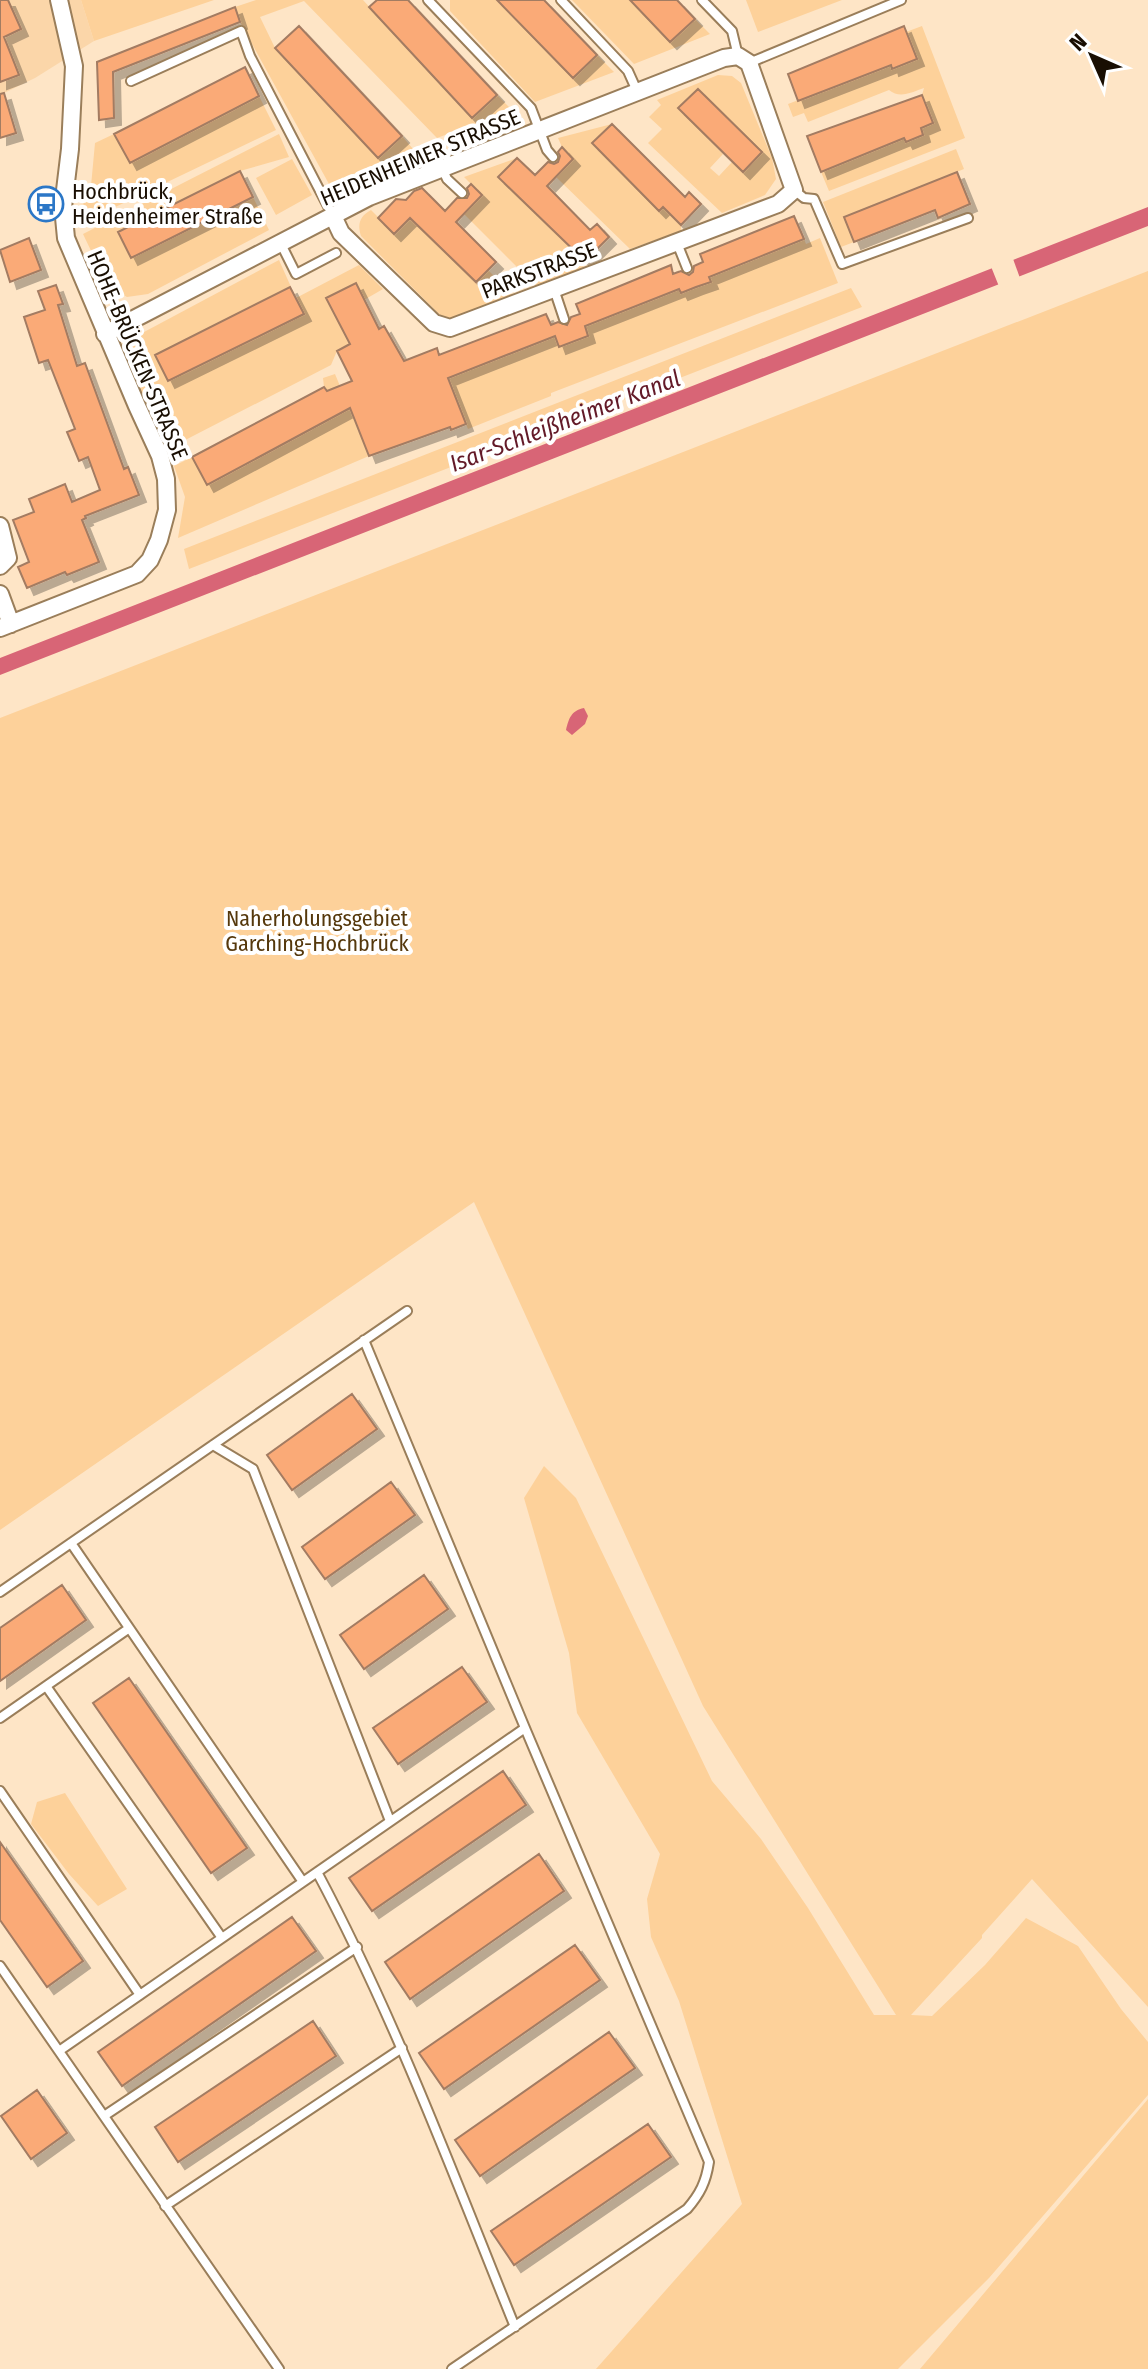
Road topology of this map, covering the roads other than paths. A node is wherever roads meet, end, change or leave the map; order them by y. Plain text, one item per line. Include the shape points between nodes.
1 (59, 0) edge
2 (428, 0) edge
3 (561, 0) edge
4 (702, 0) edge
5 (901, 0) edge
6 (743, 59) junction
7 (131, 81) dead end
8 (637, 91) junction
9 (539, 130) junction
10 (553, 157) dead end
11 (442, 168) junction
12 (794, 190) junction
13 (462, 193) dead end
14 (333, 216) junction
15 (968, 218) dead end
16 (677, 242) junction
17 (280, 243) junction
18 (336, 253) dead end
19 (687, 268) dead end
20 (553, 289) junction
21 (564, 319) dead end
22 (105, 334) junction
23 (0, 526) edge
24 (0, 566) edge
25 (0, 594) edge
26 (5, 626) edge
27 (407, 1311) dead end
28 (364, 1340) junction
29 (213, 1445) junction
30 (71, 1543) junction
31 (0, 1592) edge
32 (128, 1629) junction
33 (46, 1686) junction
34 (0, 1718) edge
35 (525, 1728) junction
36 (0, 1791) edge
37 (390, 1821) junction
38 (317, 1872) junction
39 (303, 1882) junction
40 (222, 1938) junction
41 (357, 1947) junction
42 (0, 1966) edge
43 (140, 1995) junction
44 (402, 2048) junction
45 (59, 2051) junction
46 (104, 2116) junction
47 (165, 2206) junction
48 (515, 2327) junction
49 (279, 2369) edge
50 (452, 2369) edge

1 - 22 street, HOHE-BRÜCKEN-STRASSE via 74,66 63,207 66,238
2 - 9 lane, HEIDENHEIMER STRASSE via 531,108
3 - 8 lane via 628,71
4 - 6 lane via 732,31
5 - 6 lane, HEIDENHEIMER STRASSE
6 - 8 street, HEIDENHEIMER STRASSE via 724,58
6 - 12 street
7 - 14 lane via 241,31
8 - 9 street, HEIDENHEIMER STRASSE
9 - 10 lane
9 - 11 street, HEIDENHEIMER STRASSE
11 - 13 lane
11 - 14 street, HEIDENHEIMER STRASSE
12 - 15 lane via 814,199 842,264
12 - 16 street, PARKSTRASSE via 778,204
14 - 17 street, HEIDENHEIMER STRASSE
14 - 20 street, PARKSTRASSE via 341,233 434,323 450,328
16 - 19 lane
16 - 20 street, PARKSTRASSE
17 - 18 lane via 296,274
17 - 22 street, HEIDENHEIMER STRASSE
20 - 21 lane
22 - 26 street, HOHE-BRÜCKEN-STRASSE via 160,456 167,510 159,540 137,574
23 - 24 street via 8,558
25 - 26 street
27 - 28 lane
28 - 29 lane
28 - 35 lane
29 - 30 lane
29 - 37 lane via 253,1469
30 - 31 lane
30 - 32 lane
32 - 33 lane
32 - 39 lane
33 - 34 lane
33 - 40 lane
35 - 37 lane
35 - 48 lane via 709,2162 706,2181 687,2209
36 - 43 lane
37 - 38 lane
38 - 39 lane
38 - 41 lane
39 - 40 lane
40 - 43 lane
41 - 44 lane
41 - 46 lane
42 - 45 lane
43 - 45 lane
44 - 47 lane
44 - 48 lane
45 - 46 lane
46 - 47 lane
47 - 49 lane
48 - 50 lane

